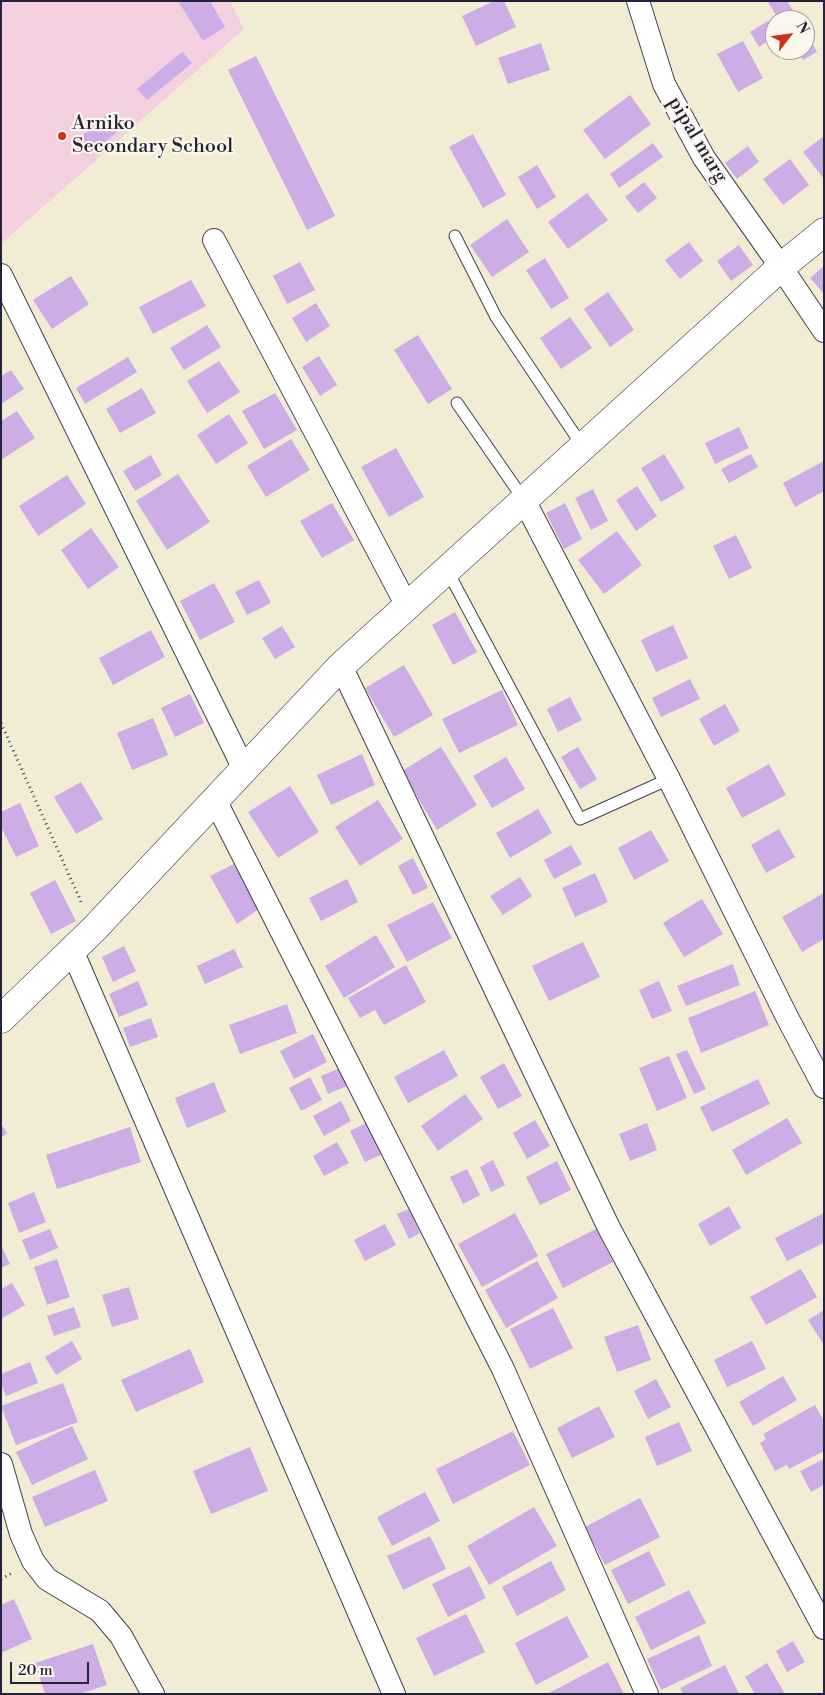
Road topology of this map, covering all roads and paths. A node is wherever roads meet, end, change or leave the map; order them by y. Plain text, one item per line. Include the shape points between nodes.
1 (638, 1) edge
2 (824, 232) edge
3 (455, 236) dead end
4 (214, 240) dead end
5 (781, 267) junction
6 (1, 275) edge
7 (824, 331) edge
8 (457, 403) dead end
9 (583, 447) junction
10 (524, 500) junction
11 (447, 570) junction
12 (407, 606) junction
13 (341, 666) junction
14 (1, 723) edge
15 (244, 769) junction
16 (669, 779) junction
17 (214, 800) junction
18 (94, 929) junction
19 (72, 950) junction
20 (1, 1019) edge
21 (824, 1088) edge
22 (1, 1464) edge
23 (824, 1628) edge
24 (152, 1694) edge
25 (394, 1694) edge
26 (647, 1694) edge

1 - 5 street, pipal marg via 664,84 704,158
2 - 5 street
3 - 9 lane via 496,317
4 - 12 street
5 - 7 street, pipal marg
5 - 9 street
6 - 15 street
8 - 10 lane
9 - 10 street
10 - 11 street
10 - 16 street
11 - 12 street
11 - 16 lane via 580,819
12 - 13 street
13 - 15 street
13 - 23 street via 608,1228
14 - 18 path
15 - 17 street
16 - 21 street
17 - 18 street
17 - 26 street via 504,1369
18 - 19 street
19 - 20 street
19 - 25 street
22 - 24 street via 21,1534 33,1561 48,1579 100,1611 121,1636

